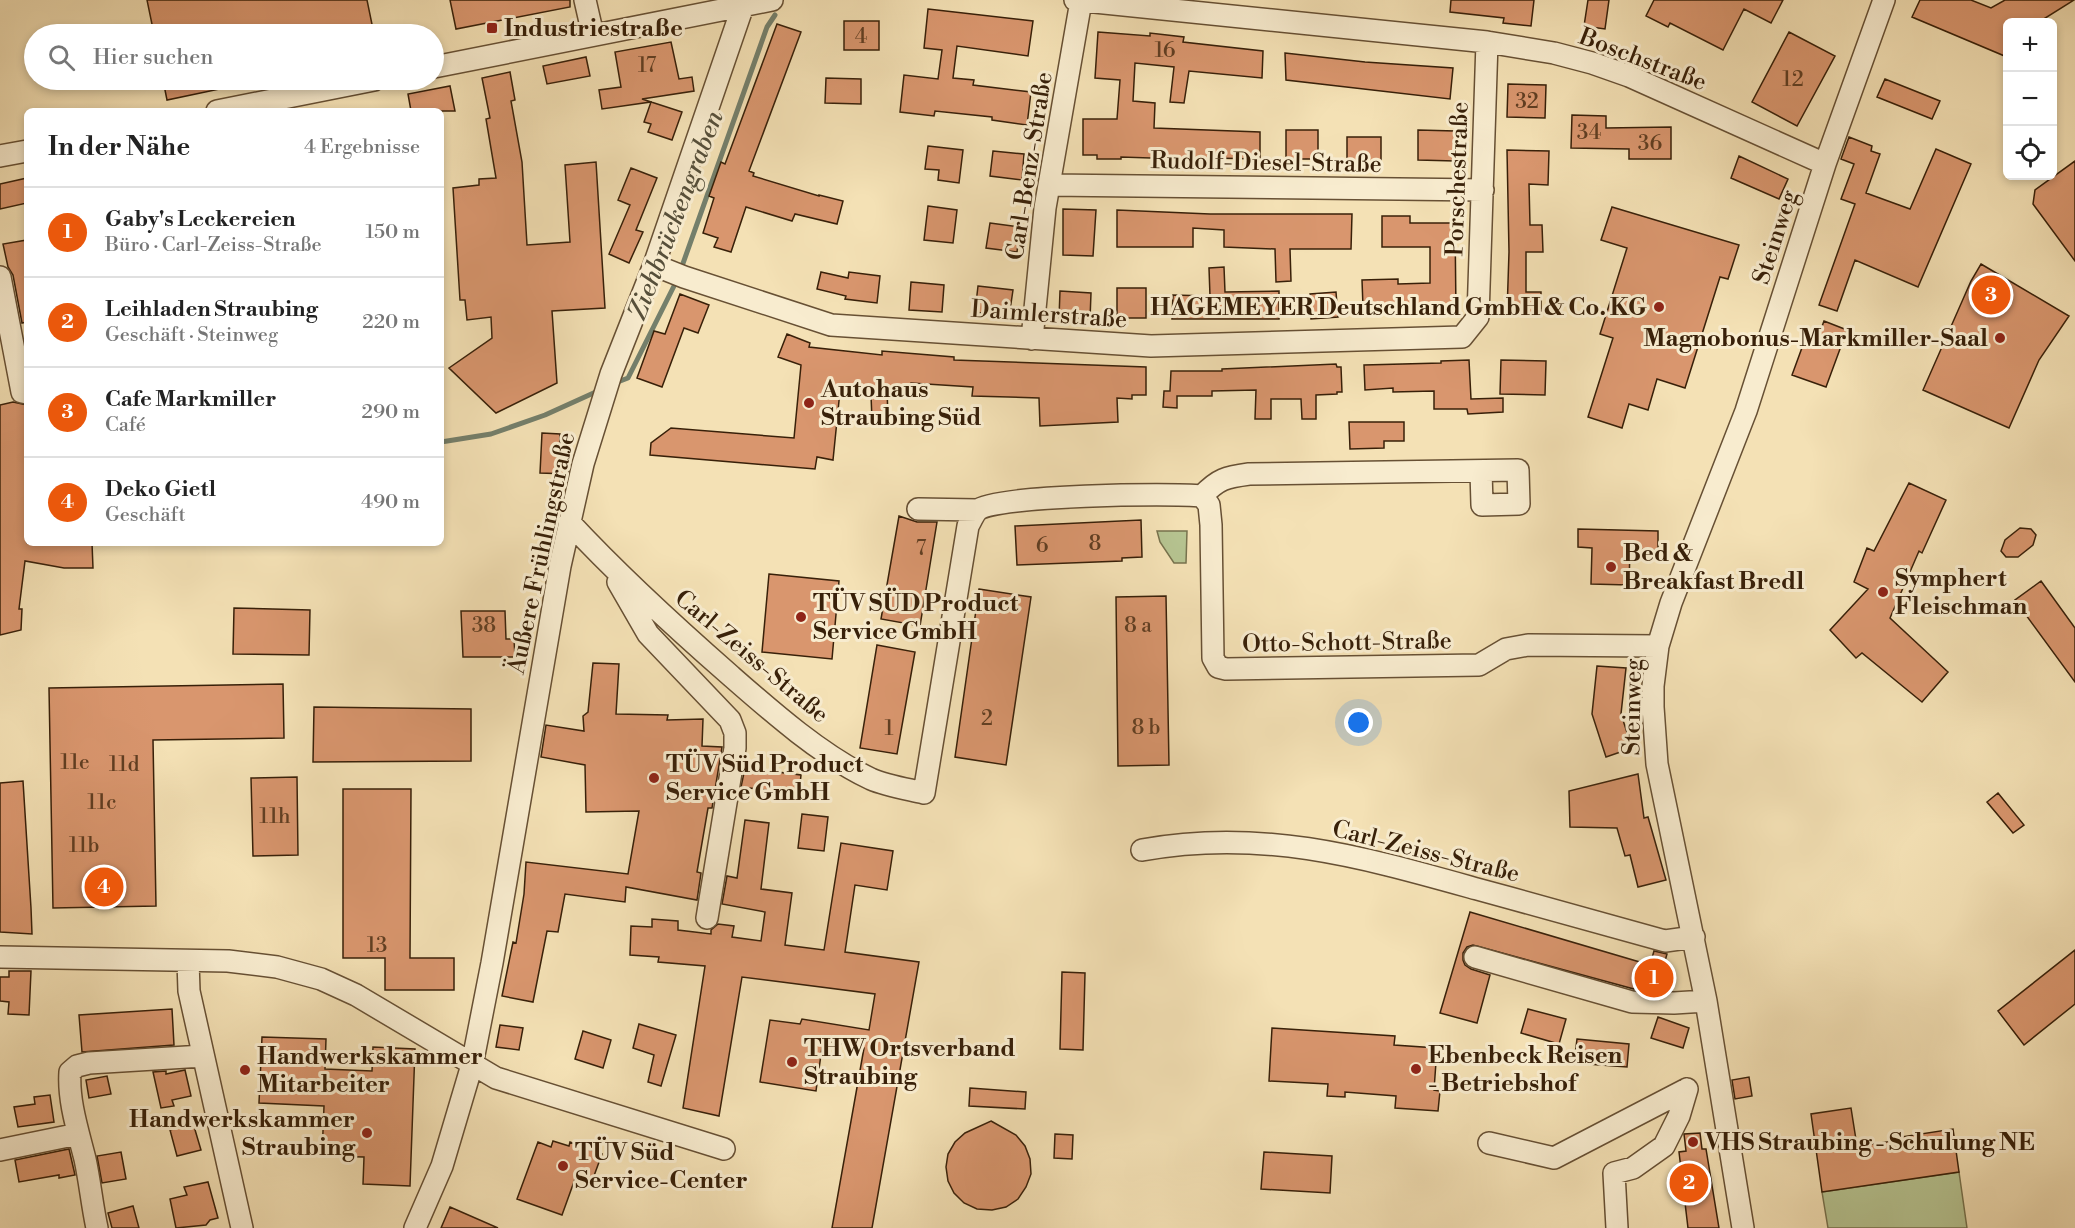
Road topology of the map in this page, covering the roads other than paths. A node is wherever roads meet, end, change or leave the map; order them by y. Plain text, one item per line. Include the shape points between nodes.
1 (585, 0) edge
2 (772, 0) edge
3 (1075, 0) edge
4 (1884, 0) edge
5 (1081, 1) edge
6 (744, 3) edge
7 (593, 35) junction
8 (1487, 42) junction
9 (444, 65) edge
10 (324, 90) edge
11 (233, 108) edge
12 (24, 152) edge
13 (0, 156) edge
14 (1825, 164) junction
15 (1049, 184) junction
16 (1483, 190) junction
17 (654, 265) junction
18 (0, 277) edge
19 (1478, 317) joint
20 (1032, 339) junction
21 (24, 392) edge
22 (1481, 471) dead end
23 (1202, 496) junction
24 (918, 509) dead end
25 (977, 510) junction
26 (569, 522) junction
27 (608, 563) junction
28 (1658, 646) junction
29 (1142, 850) dead end
30 (707, 918) dead end
31 (1694, 937) junction
32 (0, 957) edge
33 (1475, 957) dead end
34 (188, 961) junction
35 (1706, 1001) junction
36 (203, 1056) junction
37 (472, 1065) junction
38 (78, 1134) junction
39 (1489, 1143) dead end
40 (724, 1149) dead end
41 (0, 1150) edge
42 (97, 1228) edge
43 (242, 1228) edge
44 (415, 1228) edge
45 (1617, 1228) edge
46 (1743, 1228) edge

1 - 7 street
2 - 6 street
3 - 5 street, Boschstraße
4 - 14 street, Steinweg
5 - 8 street, Boschstraße
5 - 15 street, Carl-Benz-Straße
6 - 7 street
6 - 17 street, Äußere Frühlingstraße
7 - 9 street
8 - 14 street, Boschstraße via 1544,51 1629,76
8 - 16 street, Porschestraße
10 - 11 street
12 - 13 street
14 - 28 street, Steinweg via 1746,411
15 - 16 street, Rudolf-Diesel-Straße
15 - 20 street, Carl-Benz-Straße
16 - 19 street, Porschestraße
17 - 20 street, Daimlerstraße via 831,325
17 - 26 street, Äußere Frühlingstraße via 611,374
18 - 21 street
19 - 20 street, Daimlerstraße via 1462,337 1151,346
22 - 23 street via 1248,474 1214,483
23 - 25 street via 1154,494 1024,500 992,503
23 - 28 street, Otto-Schott-Straße via 1209,505 1211,525 1213,643 1218,667 1479,665 1506,649 1528,645
24 - 25 street
25 - 27 street, Carl-Zeiss-Straße via 968,526 924,793 873,780 796,730 671,623
26 - 27 street, Carl-Zeiss-Straße
26 - 37 street, Äußere Frühlingstraße
27 - 30 street via 648,634 730,720 735,733
28 - 31 street, Steinweg via 1653,696 1656,764
29 - 31 street, Carl-Zeiss-Straße via 1230,842 1333,852 1390,864 1665,941
31 - 35 street, Steinweg
32 - 34 street
33 - 35 street via 1632,1002
34 - 36 street via 189,991
34 - 37 street via 251,963 321,979 356,995
35 - 46 street, Steinweg
36 - 38 street via 77,1066 70,1072 69,1084
36 - 43 street
37 - 40 street via 496,1077
37 - 44 street, Äußere Frühlingstraße via 442,1166
38 - 41 street
38 - 42 street
39 - 45 street via 1554,1158 1687,1089 1664,1146 1633,1168 1614,1173

